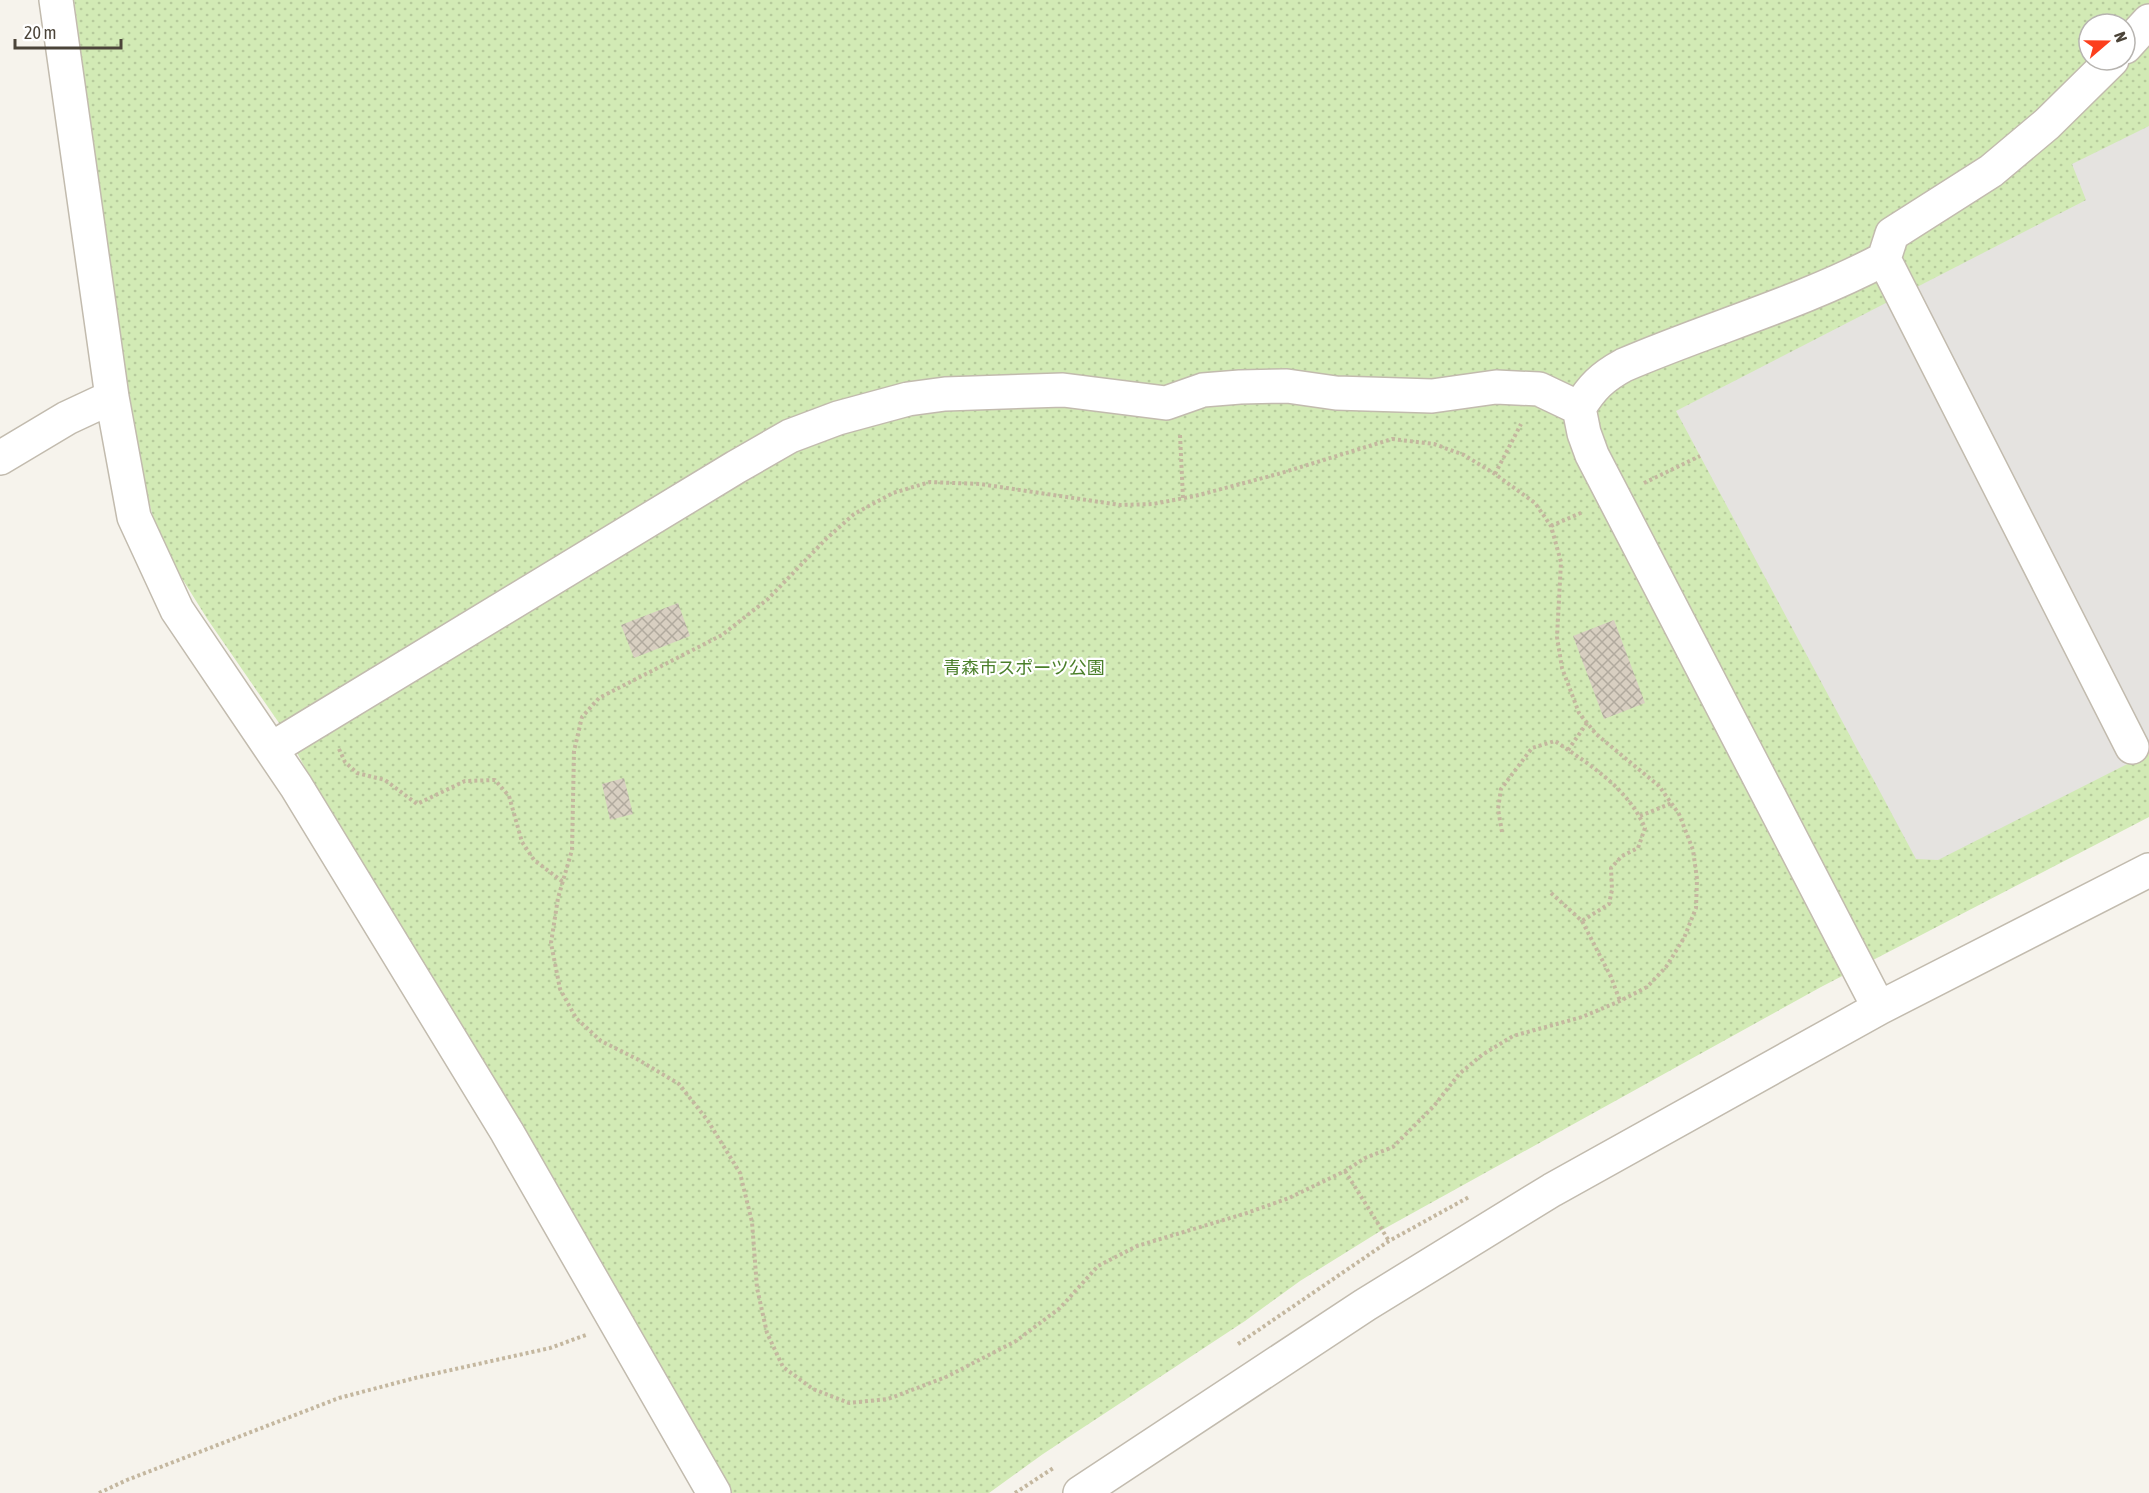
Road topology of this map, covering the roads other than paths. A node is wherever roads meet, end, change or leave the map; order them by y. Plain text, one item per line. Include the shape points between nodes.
1 (56, 0) edge
2 (2149, 21) edge
3 (2137, 34) edge
4 (2100, 72) edge
5 (1884, 259) junction
6 (112, 397) junction
7 (1579, 408) junction
8 (0, 458) edge
9 (2132, 747) dead end
10 (272, 749) junction
11 (2149, 870) edge
12 (1879, 1008) junction
13 (714, 1493) edge
14 (1080, 1493) edge

1 - 6 street
2 - 3 street
4 - 5 street via 1991,171 1892,234
5 - 7 street via 1775,308 1624,365 1604,376
5 - 9 street
6 - 8 street via 67,418
6 - 10 street via 134,517 177,610
7 - 10 street via 1539,389 1496,387 1432,396 1336,393 1287,386 1240,387 1203,390 1166,403 1063,390 908,399 790,436
7 - 12 street via 1592,455
10 - 13 street via 507,1132
11 - 12 street
12 - 14 street via 1552,1190 1365,1305

